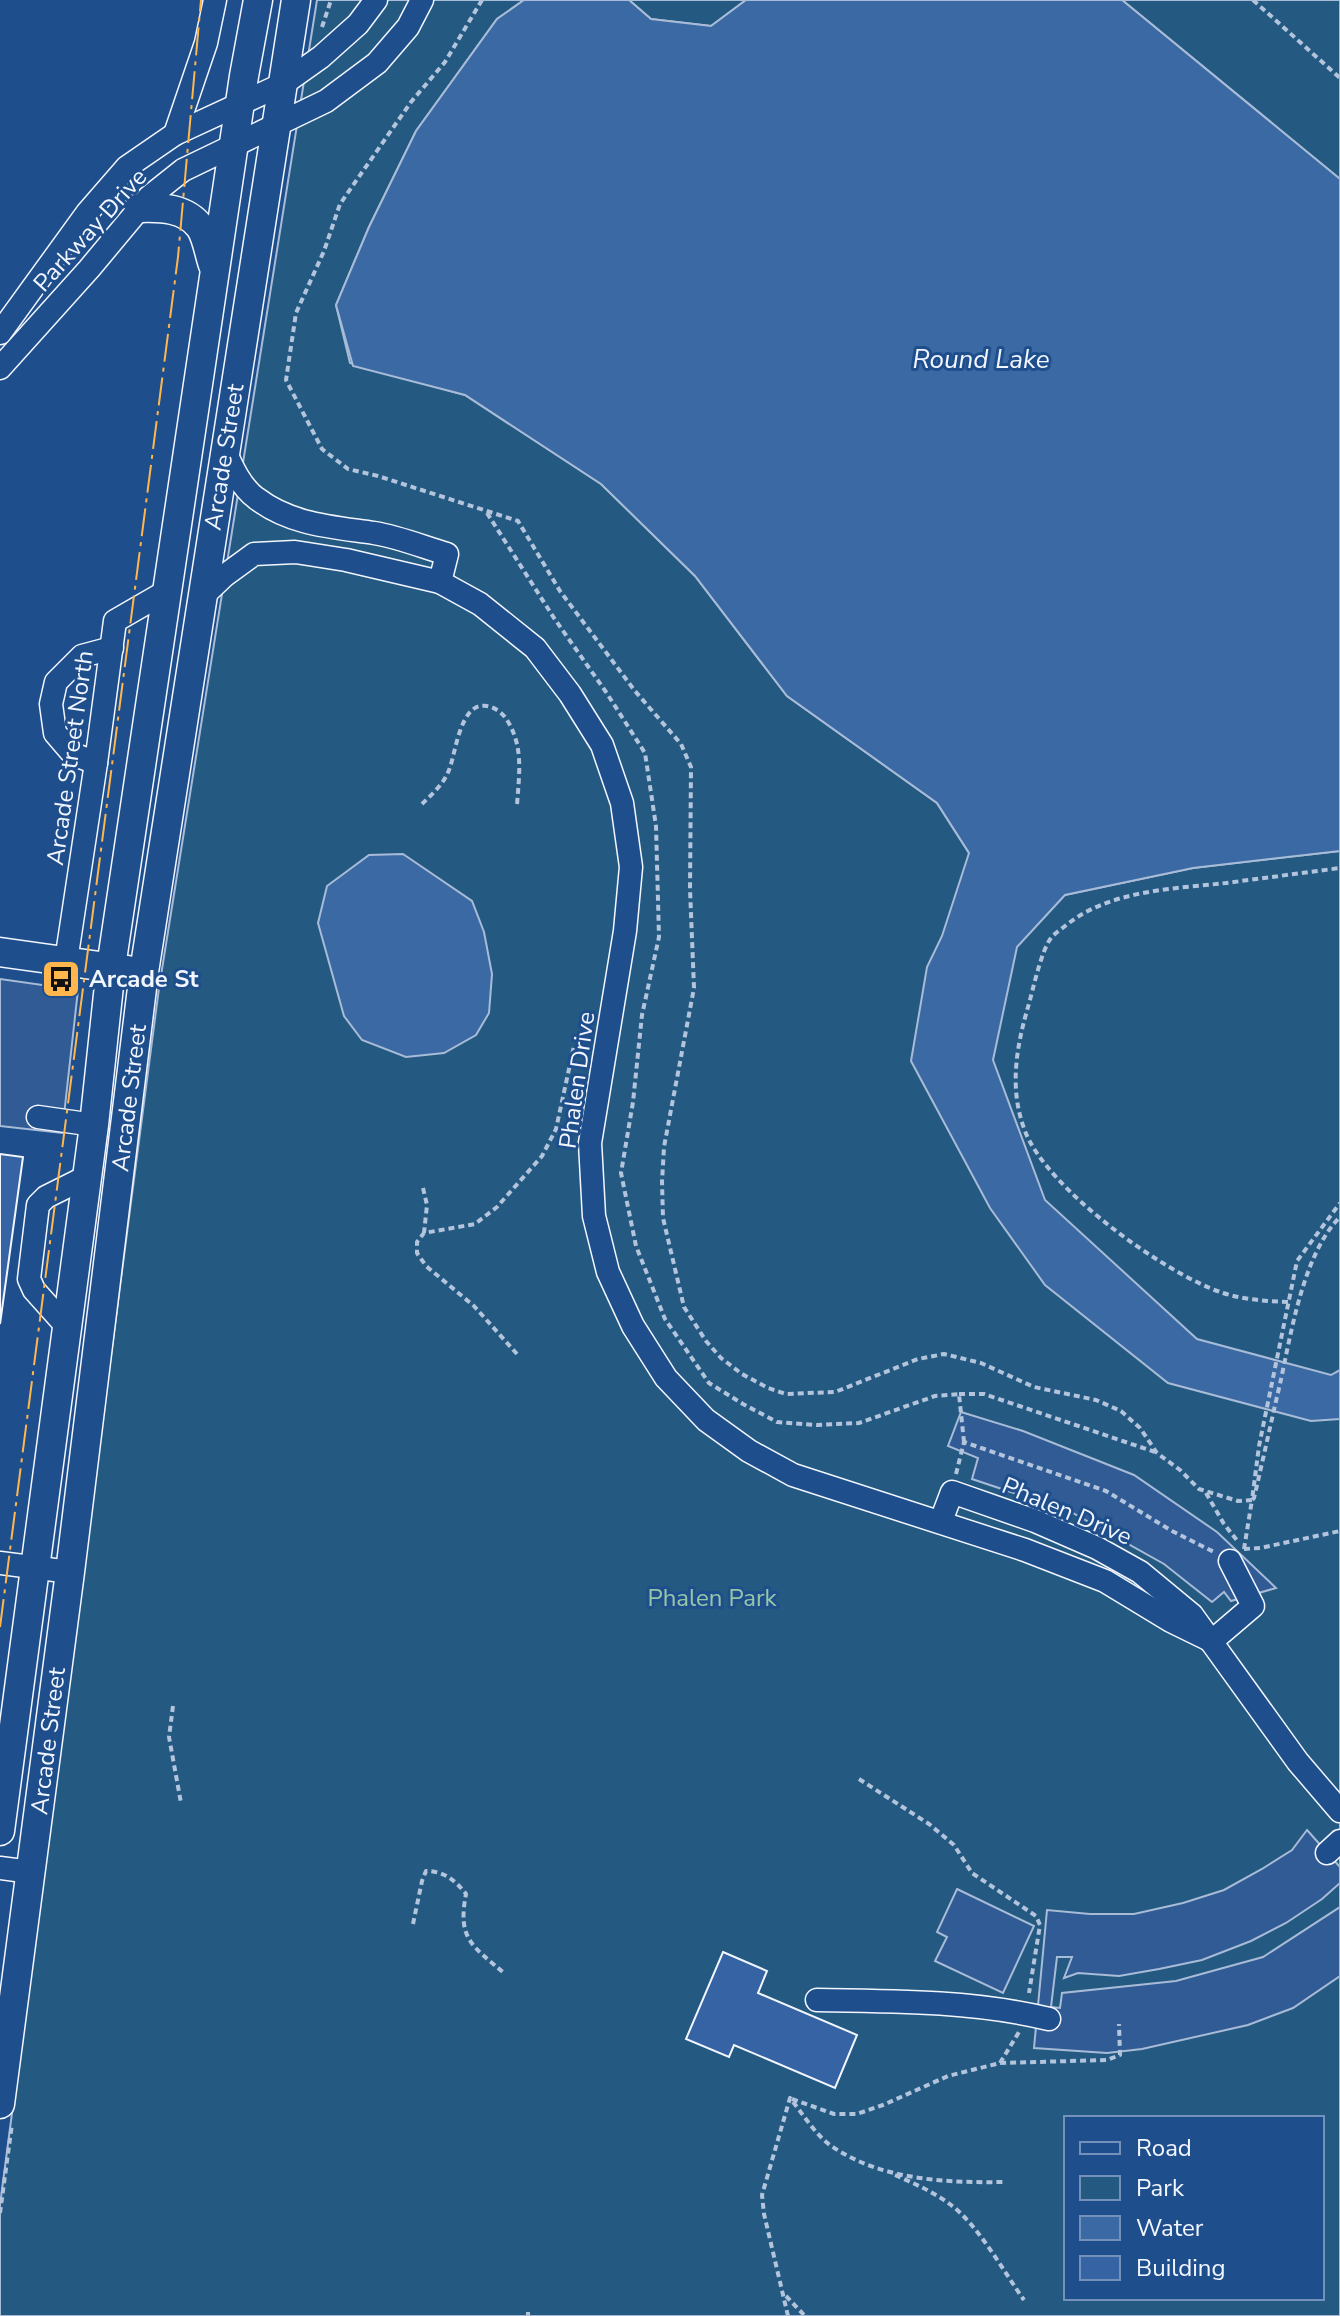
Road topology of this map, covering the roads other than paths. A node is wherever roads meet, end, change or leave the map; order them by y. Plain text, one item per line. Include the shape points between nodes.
1 (215, 0) edge
2 (258, 0) edge
3 (296, 0) edge
4 (376, 0) edge
5 (422, 0) edge
6 (283, 84) junction
7 (240, 103) junction
8 (276, 126) junction
9 (175, 134) junction
10 (233, 146) junction
11 (139, 208) junction
12 (214, 271) junction
13 (0, 333) edge
14 (0, 368) edge
15 (225, 451) junction
16 (313, 523) junction
17 (354, 531) junction
18 (308, 554) junction
19 (349, 561) junction
20 (440, 582) junction
21 (167, 591) junction
22 (203, 596) junction
23 (112, 648) junction
24 (96, 763) junction
25 (0, 952) edge
26 (66, 961) junction
27 (111, 967) junction
28 (144, 972) junction
29 (38, 1117) dead end
30 (94, 1125) junction
31 (88, 1176) junction
32 (68, 1328) junction
33 (941, 1521) junction
34 (1237, 1555) road end
35 (0, 1563) edge
36 (35, 1568) junction
37 (70, 1572) junction
38 (1212, 1641) junction
39 (1340, 1811) edge
40 (0, 1831) edge
41 (0, 1868) edge
42 (31, 1872) junction
43 (817, 2000) dead end
44 (1049, 2019) dead end
45 (0, 2104) edge

1 - 9 street
2 - 7 main road, Arcade Street
3 - 6 main road, Arcade Street
4 - 6 street, Parkway Drive via 358,24
5 - 8 street, Parkway Drive via 408,27 377,63 326,101
6 - 7 street, Parkway Drive
6 - 8 main road, Arcade Street
7 - 9 street, Parkway Drive
7 - 10 main road, Arcade Street
8 - 10 street, Parkway Drive
8 - 15 main road, Arcade Street
9 - 13 street, Parkway Drive via 127,167
10 - 11 street, Parkway Drive via 183,170
10 - 12 main road, Arcade Street
11 - 12 main road via 184,213 201,228
11 - 14 street, Parkway Drive
12 - 21 main road, Arcade Street
15 - 16 street via 254,497
15 - 22 main road, Arcade Street
16 - 17 street
16 - 18 street
17 - 19 street
17 - 20 street via 447,554
18 - 19 street, Phalen Drive
18 - 22 street, Phalen Drive via 254,554
19 - 20 street, Phalen Drive
20 - 33 street, Phalen Drive via 480,604 535,648 602,745 622,803 630,880 590,1143 594,1216 608,1272 633,1326 666,1378 706,1420 749,1451 793,1475
21 - 23 street, Arcade Street North via 115,621
21 - 27 main road, Arcade Street
22 - 28 main road, Arcade Street
23 - 24 street, Arcade Street North
23 - 24 street via 82,656 56,682 51,704 55,733 73,754
24 - 26 street, Arcade Street North
25 - 26 main road
26 - 27 main road
27 - 28 main road
27 - 30 main road, Arcade Street
28 - 37 main road, Arcade Street
29 - 30 street
30 - 31 main road, Arcade Street
31 - 32 main road, Arcade Street
31 - 32 street via 38,1205 29,1279
32 - 36 main road, Arcade Street
33 - 38 street, Phalen Drive via 1105,1581
33 - 38 street, Phalen Drive via 952,1492 1097,1548 1140,1572 1192,1615
34 - 38 street via 1253,1606
35 - 36 street
36 - 37 street
36 - 40 main road, Arcade Street
37 - 42 main road, Arcade Street
38 - 39 street, Phalen Drive via 1298,1762
41 - 42 street
42 - 45 main road, Arcade Street
43 - 44 street via 899,2001

